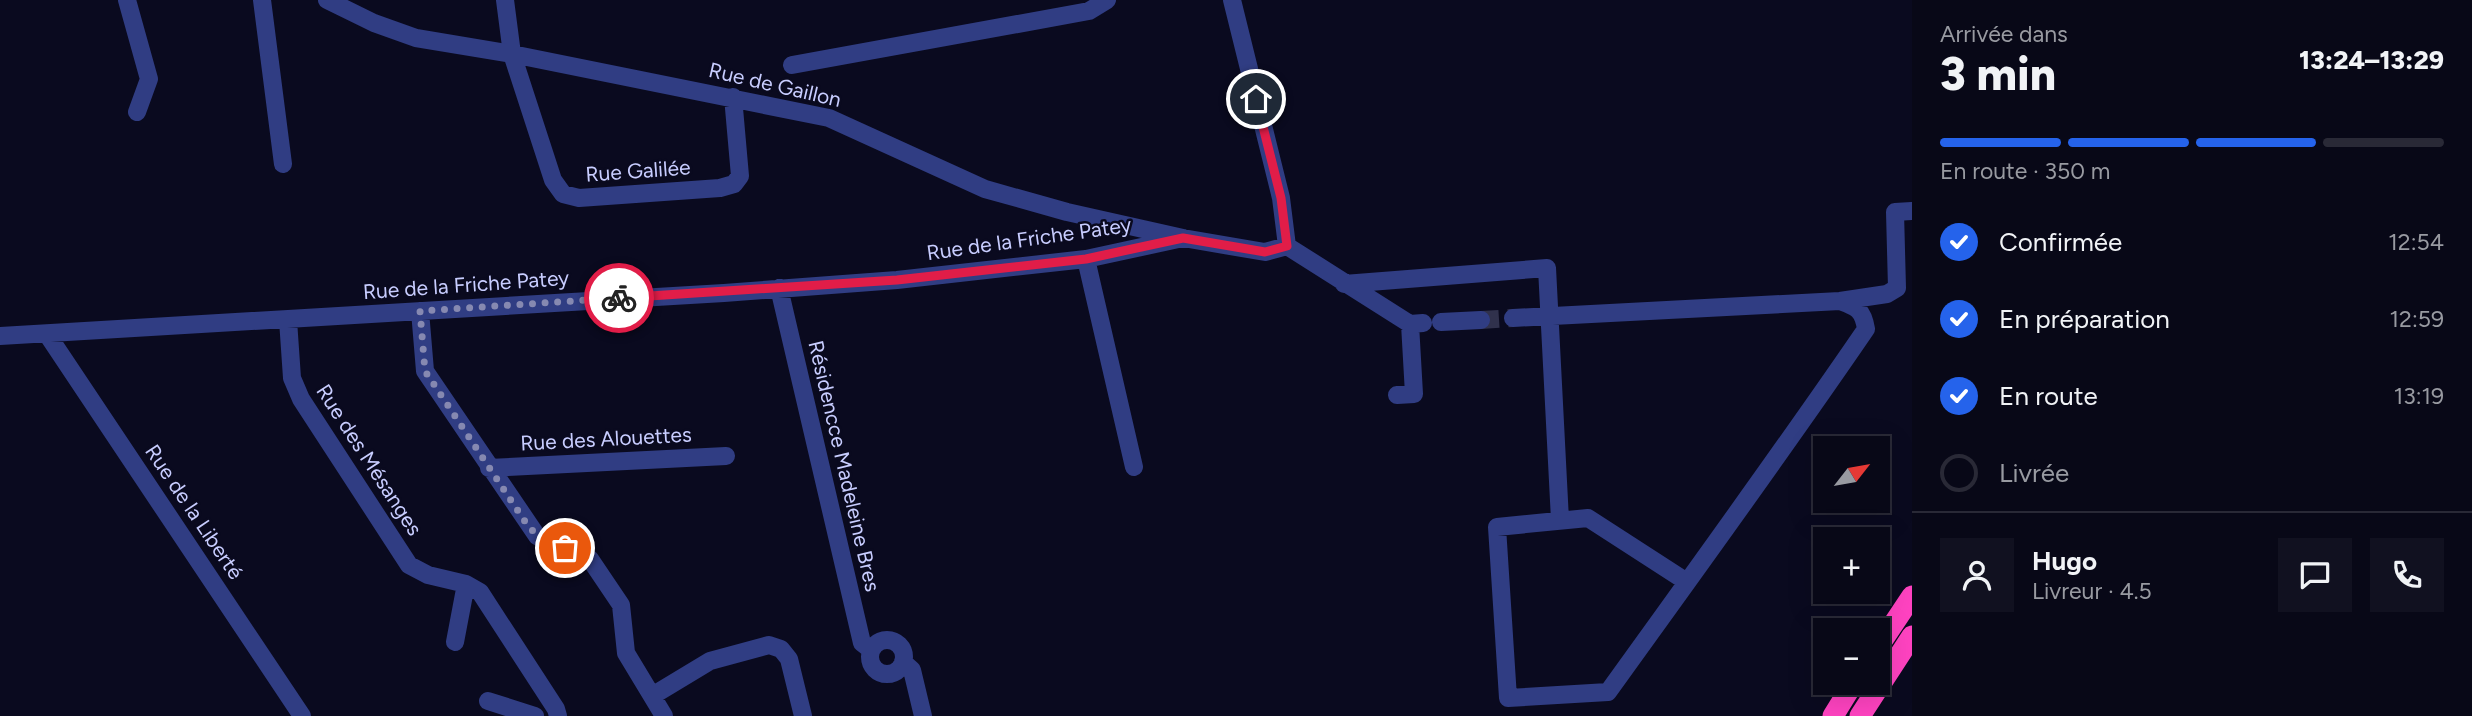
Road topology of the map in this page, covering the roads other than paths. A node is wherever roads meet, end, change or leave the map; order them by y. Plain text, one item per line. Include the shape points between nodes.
1 (127, 0) edge
2 (262, 0) edge
3 (327, 0) edge
4 (505, 0) edge
5 (1107, 0) edge
6 (1232, 0) edge
7 (512, 54) junction
8 (792, 65) dead end
9 (733, 97) junction
10 (137, 112) dead end
11 (283, 164) dead end
12 (1912, 211) edge
13 (1183, 238) junction
14 (1287, 246) junction
15 (1086, 259) junction
16 (1344, 284) junction
17 (779, 288) junction
18 (1840, 300) junction
19 (420, 311) junction
20 (1550, 317) junction
21 (1513, 318) tunnel mouth
22 (288, 320) junction
23 (1481, 320) tunnel mouth
24 (1424, 323) junction
25 (47, 334) junction
26 (0, 336) edge
27 (1397, 395) dead end
28 (726, 456) dead end
29 (1133, 467) dead end
30 (489, 468) junction
31 (1560, 520) junction
32 (1687, 582) junction
33 (466, 584) junction
34 (1912, 596) edge
35 (1890, 629) edge
36 (1912, 636) edge
37 (456, 642) dead end
38 (1846, 695) edge
39 (652, 696) junction
40 (488, 701) dead end
41 (302, 716) edge
42 (535, 716) edge
43 (558, 716) edge
44 (664, 716) edge
45 (803, 716) edge
46 (923, 716) edge
47 (1833, 716) edge
48 (1860, 716) edge

1 - 10 street via 149,79
2 - 11 street
3 - 7 street, Rue de Gaillon via 416,38
4 - 7 street, Rue Galilée
5 - 8 street via 1089,11
6 - 14 street via 1281,198
7 - 9 street, Rue de Gaillon
7 - 9 street, Rue Galilée via 553,180 563,194 579,198 734,184 740,176
9 - 13 street, Rue de Gaillon via 829,118 985,188
12 - 18 street via 1895,212 1897,288 1887,294
13 - 14 street, Rue de Gaillon via 1265,252
13 - 15 street, Rue de la Friche Patey
14 - 16 street
15 - 17 street, Rue de la Friche Patey
15 - 29 street
16 - 20 street via 1547,268
16 - 24 street
17 - 19 street, Rue de la Friche Patey
17 - 46 street, Résidencce Madeleine Bres via 862,643 871,650 872,664 883,673 895,672 903,662 912,670
18 - 20 street
18 - 32 street via 1858,307 1866,329
19 - 22 street, Rue de la Friche Patey
19 - 30 street via 425,371
20 - 21 street
20 - 31 street
22 - 25 street, Rue de la Friche Patey
22 - 33 street, Rue des Mésanges via 292,378 301,399 410,565 428,575
23 - 24 street
24 - 27 street via 1414,394
25 - 26 street, Rue de la Friche Patey
25 - 41 street, Rue de la Liberté
28 - 30 street, Rue des Alouettes
30 - 39 street via 537,536 590,559 621,605 626,653
31 - 32 street via 1588,518
31 - 32 street via 1497,527 1508,698 1608,692
33 - 37 street
33 - 43 street via 480,592
34 - 35 highway
36 - 48 highway
38 - 47 highway
39 - 44 street
39 - 45 street via 710,661 769,645 781,649 789,659
40 - 42 street

